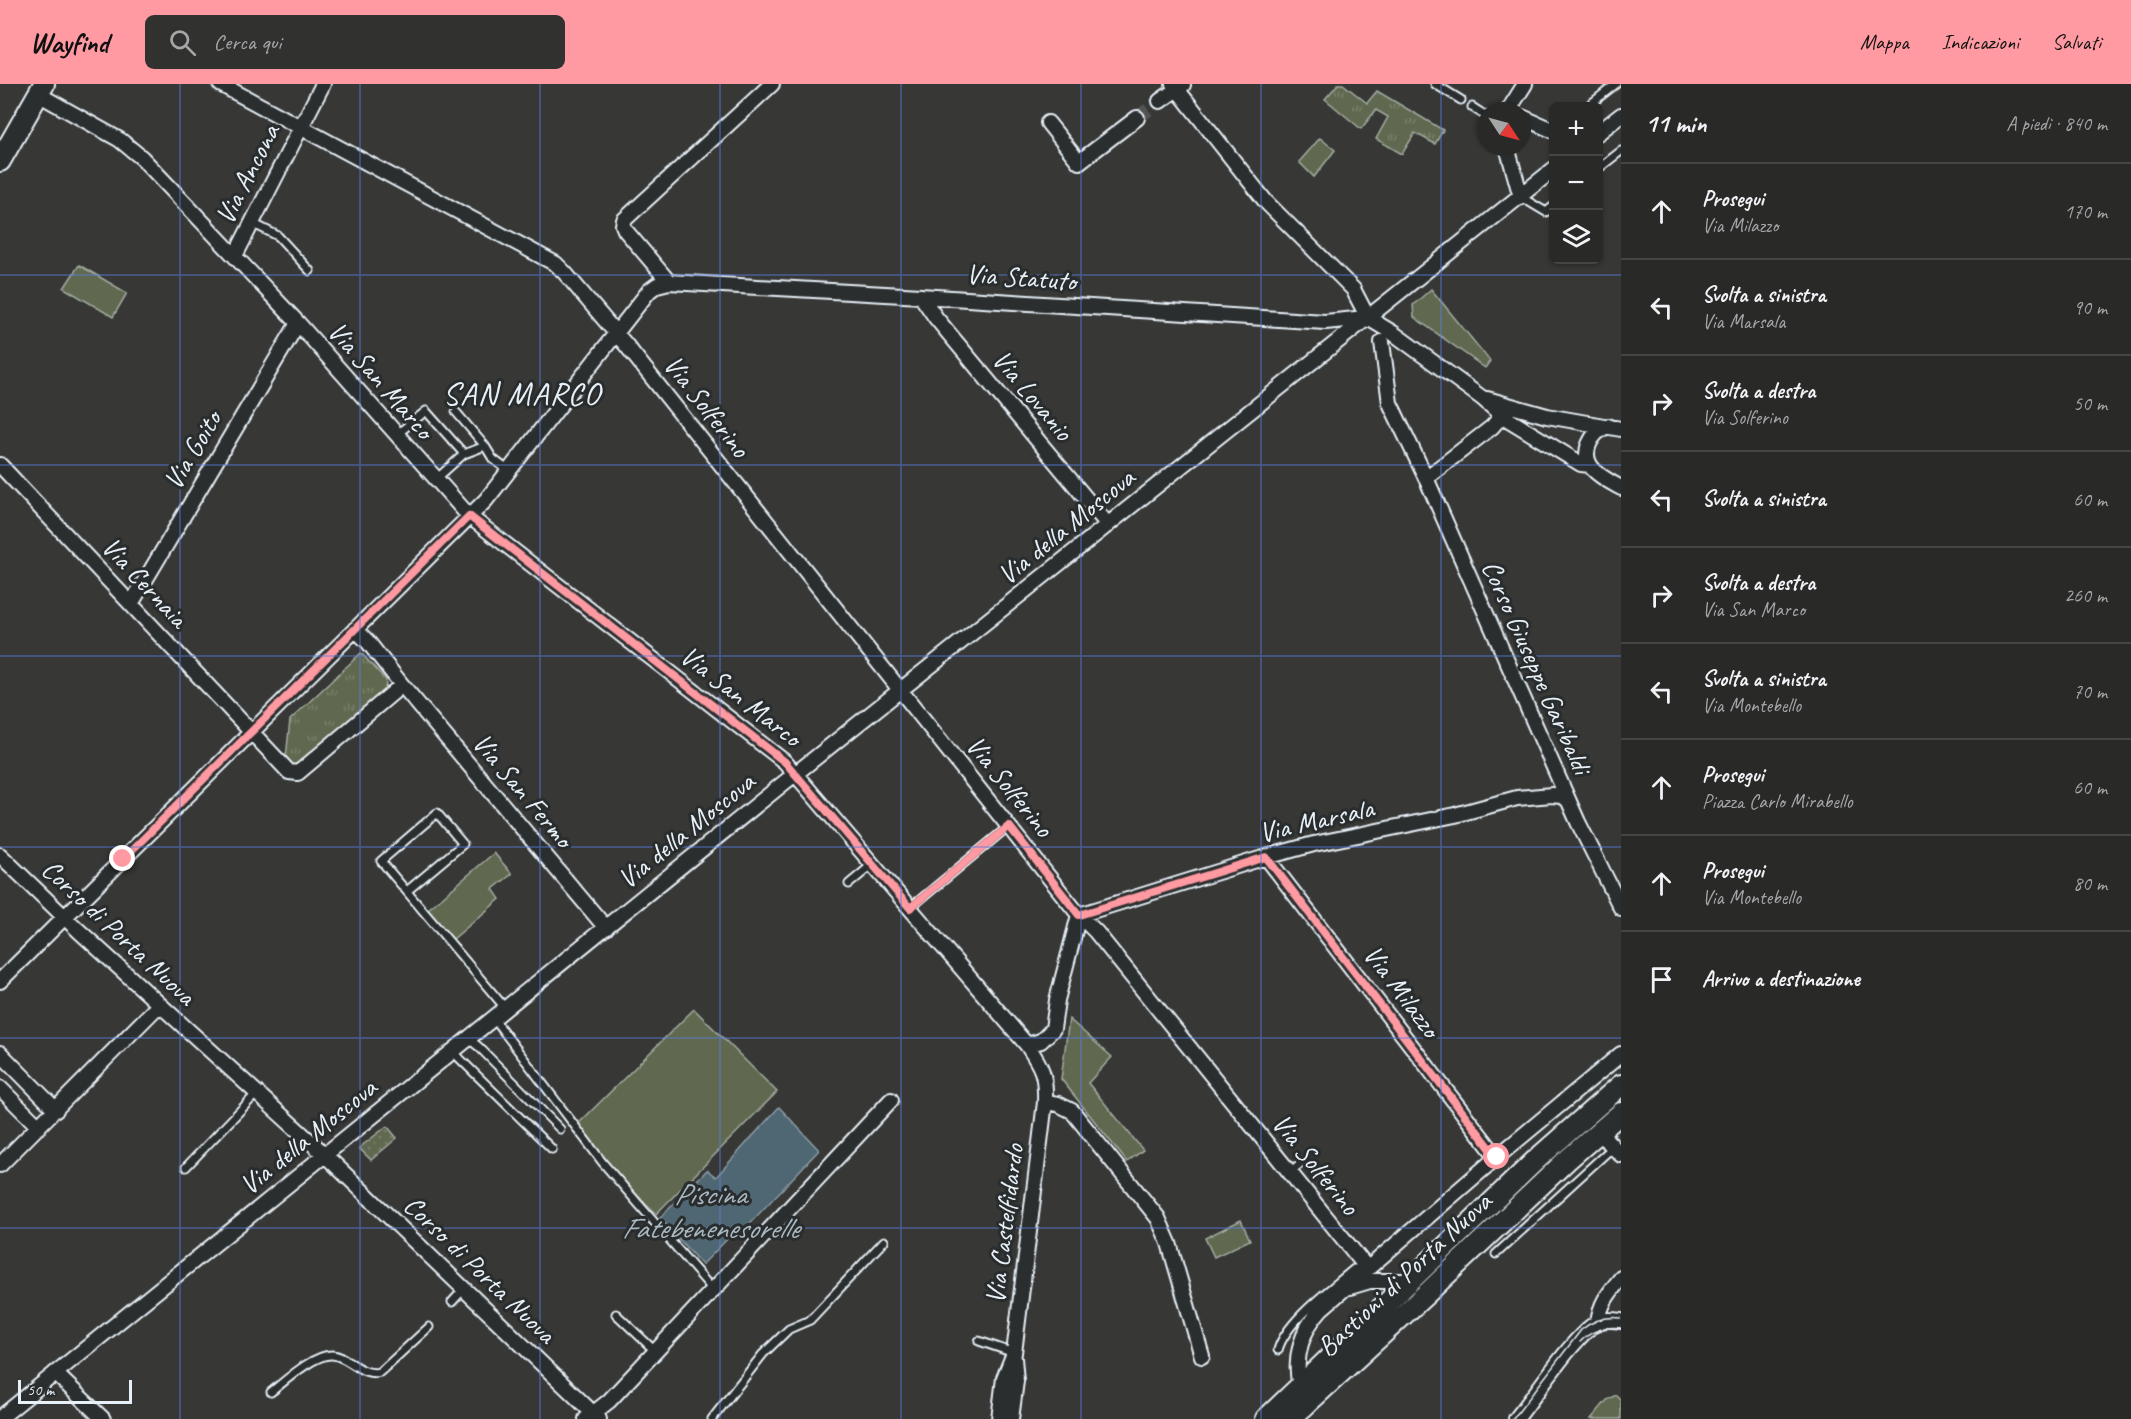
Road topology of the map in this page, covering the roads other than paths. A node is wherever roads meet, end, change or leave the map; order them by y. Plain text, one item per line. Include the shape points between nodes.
1 (220, 84) edge
2 (323, 84) edge
3 (772, 84) edge
4 (1435, 84) edge
5 (1525, 84) edge
6 (1616, 84) edge
7 (1178, 86) edge
8 (41, 89) edge
9 (1461, 100) dead end
10 (1160, 101) tunnel mouth
11 (1514, 102) edge
12 (1593, 102) edge
13 (1472, 107) dead end
14 (1477, 110) edge
15 (1621, 115) edge
16 (1137, 118) tunnel mouth
17 (1531, 121) edge
18 (1048, 123) dead end
19 (300, 127) junction
20 (1549, 129) edge
21 (1603, 129) edge
22 (1621, 151) edge
23 (1510, 156) edge
24 (0, 161) edge
25 (1603, 166) edge
26 (1549, 173) edge
27 (1521, 197) junction
28 (1549, 210) edge
29 (252, 223) junction
30 (235, 256) junction
31 (309, 271) dead end
32 (669, 282) junction
33 (921, 296) junction
34 (1368, 318) junction
35 (298, 323) junction
36 (615, 334) junction
37 (1382, 342) dead end
38 (1482, 398) junction
39 (456, 412) dead end
40 (1499, 416) junction
41 (1615, 428) edge
42 (396, 435) junction
43 (485, 446) junction
44 (464, 454) junction
45 (0, 465) edge
46 (1590, 465) junction
47 (509, 471) junction
48 (1426, 478) junction
49 (435, 480) junction
50 (1621, 488) edge
51 (469, 516) junction
52 (1108, 525) junction
53 (131, 604) junction
54 (355, 629) junction
55 (402, 685) junction
56 (900, 691) junction
57 (252, 733) junction
58 (796, 774) junction
59 (1567, 799) junction
60 (1009, 826) junction
61 (0, 855) edge
62 (1266, 857) junction
63 (873, 864) junction
64 (849, 884) dead end
65 (407, 891) junction
66 (910, 908) junction
67 (1621, 908) edge
68 (1079, 915) junction
69 (64, 917) junction
70 (606, 928) junction
71 (0, 981) edge
72 (159, 1005) junction
73 (506, 1009) junction
74 (494, 1019) junction
75 (469, 1039) junction
76 (1027, 1045) junction
77 (453, 1052) junction
78 (0, 1053) edge
79 (1621, 1054) edge
80 (1621, 1085) edge
81 (0, 1088) edge
82 (256, 1093) junction
83 (891, 1100) dead end
84 (1045, 1102) junction
85 (56, 1110) junction
86 (1621, 1113) edge
87 (39, 1126) junction
88 (560, 1129) dead end
89 (1599, 1132) junction
90 (552, 1149) dead end
91 (1617, 1151) edge
92 (325, 1155) junction
93 (1497, 1157) junction
94 (0, 1165) edge
95 (186, 1167) dead end
96 (884, 1241) dead end
97 (1496, 1254) dead end
98 (1367, 1268) junction
99 (1621, 1278) edge
100 (1410, 1281) junction
101 (464, 1289) junction
102 (712, 1290) junction
103 (1339, 1292) junction
104 (452, 1302) dead end
105 (616, 1314) dead end
106 (1619, 1318) edge
107 (1598, 1323) junction
108 (429, 1327) dead end
109 (980, 1341) dead end
110 (1278, 1350) dead end
111 (655, 1352) junction
112 (1014, 1353) junction
113 (1202, 1356) dead end
114 (55, 1373) junction
115 (271, 1392) dead end
116 (1304, 1403) edge
117 (592, 1417) edge
118 (0, 1418) edge
119 (103, 1419) edge
120 (712, 1419) edge
121 (999, 1419) edge
122 (1011, 1419) edge
123 (1266, 1419) edge
124 (1290, 1419) edge
125 (1516, 1419) edge

1 - 19 street
2 - 19 street, Via Ancona
3 - 32 street via 624,219 625,230
4 - 9 lane
5 - 11 street
6 - 12 lane
7 - 10 street
7 - 34 street via 1266,202 1353,289
8 - 24 main road
8 - 30 street, Via San Marco via 135,151
13 - 14 lane
15 - 21 street
16 - 18 street via 1079,162
17 - 20 street
19 - 29 street, Via Ancona
19 - 36 street, Via Solferino via 556,264
22 - 25 lane
23 - 27 street
26 - 27 street, Via della Moscova
27 - 28 lane via 1546,212
27 - 34 street, Via della Moscova
29 - 30 street, Via Ancona
29 - 31 lane via 278,236
30 - 35 street, Via San Marco
32 - 33 street, Via Statuto
32 - 36 street via 649,291
33 - 34 street, Via Statuto via 1325,322
33 - 52 street, Via Lovanio
34 - 38 street
34 - 52 street, Via della Moscova
35 - 42 street, Via San Marco
35 - 53 street, Via Goito
36 - 47 street
36 - 56 street, Via Solferino
37 - 48 street, Corso Giuseppe Garibaldi via 1390,403
38 - 40 street
38 - 41 street via 1536,414
39 - 43 lane
40 - 46 street via 1581,464
40 - 48 street via 1492,427
41 - 46 street via 1595,434 1589,444
42 - 44 lane via 426,411
42 - 49 street, Via San Marco
43 - 44 lane
43 - 47 lane via 493,459
44 - 49 lane
45 - 53 street, Via Cernaia
46 - 50 street
47 - 51 street
48 - 59 street, Corso Giuseppe Garibaldi
49 - 51 street, Via San Marco
51 - 54 street
51 - 58 street, Via San Marco
52 - 56 street, Via della Moscova
53 - 57 street, Via Cernaia
54 - 55 street, Via San Fermo
54 - 57 street
55 - 57 street, Via Cernaia via 298,772 289,772
55 - 70 street, Via San Fermo
56 - 58 street, Via della Moscova
56 - 60 street, Via Solferino
57 - 69 street
58 - 63 street, Via San Marco
58 - 70 street, Via della Moscova
59 - 62 street, Via Marsala via 1552,795 1517,798
59 - 67 street, Corso Giuseppe Garibaldi
60 - 66 lane
60 - 68 street, Via Solferino
61 - 69 street, Corso di Porta Nuova
62 - 68 street, Via Marsala
62 - 93 street, Via Milazzo
63 - 64 lane
63 - 66 street, Via San Marco
65 - 65 lane via 381,861 437,813 463,844
65 - 73 lane
66 - 76 street, Via San Marco
68 - 76 street via 1053,1029 1041,1041
68 - 98 street, Via Solferino via 1296,1167
69 - 71 street
69 - 72 street, Corso di Porta Nuova
70 - 73 street, Via della Moscova
72 - 82 street, Corso di Porta Nuova
72 - 85 street
73 - 74 street, Via della Moscova
74 - 75 street, Via della Moscova
74 - 102 lane via 603,1163
75 - 77 street, Via della Moscova
75 - 88 lane
76 - 84 street, Via San Marco via 1043,1069
77 - 90 lane
77 - 92 street, Via della Moscova
78 - 85 street
79 - 93 street, Bastioni di Porta Nuova
80 - 100 main road, Bastioni di Porta Nuova
81 - 87 street
82 - 92 street, Corso di Porta Nuova
82 - 95 lane
83 - 102 street
84 - 112 street, Via Castelfidardo
84 - 113 street via 1072,1111 1158,1218
85 - 87 street
86 - 89 main road, Bastioni di Porta Nuova
87 - 94 street
89 - 91 street
89 - 116 main road, Bastioni di Porta Nuova
91 - 97 lane
92 - 101 street, Corso di Porta Nuova
92 - 114 street, Via della Moscova
93 - 98 street, Bastioni di Porta Nuova
96 - 120 lane via 810,1320 789,1329 763,1354
98 - 103 street, Bastioni di Porta Nuova
98 - 110 lane via 1354,1269 1290,1327
99 - 107 street via 1604,1299
100 - 103 street, Bastioni di Porta Nuova via 1370,1281
100 - 116 main road, Bastioni di Porta Nuova
101 - 104 lane
101 - 117 street, Corso di Porta Nuova
102 - 111 street
103 - 116 street, Bastioni di Porta Nuova via 1314,1316 1304,1333 1298,1359
105 - 111 lane
106 - 107 street
107 - 125 street via 1577,1339
108 - 115 lane via 380,1372 363,1371 334,1355 325,1356 311,1361
109 - 112 lane
111 - 117 street
112 - 121 street, Via Castelfidardo via 1004,1378
112 - 122 street, Via Castelfidardo via 1016,1381
114 - 118 street, Via della Moscova
114 - 119 street
116 - 123 main road, Bastioni di Porta Nuova
116 - 124 main road, Bastioni di Porta Nuova

